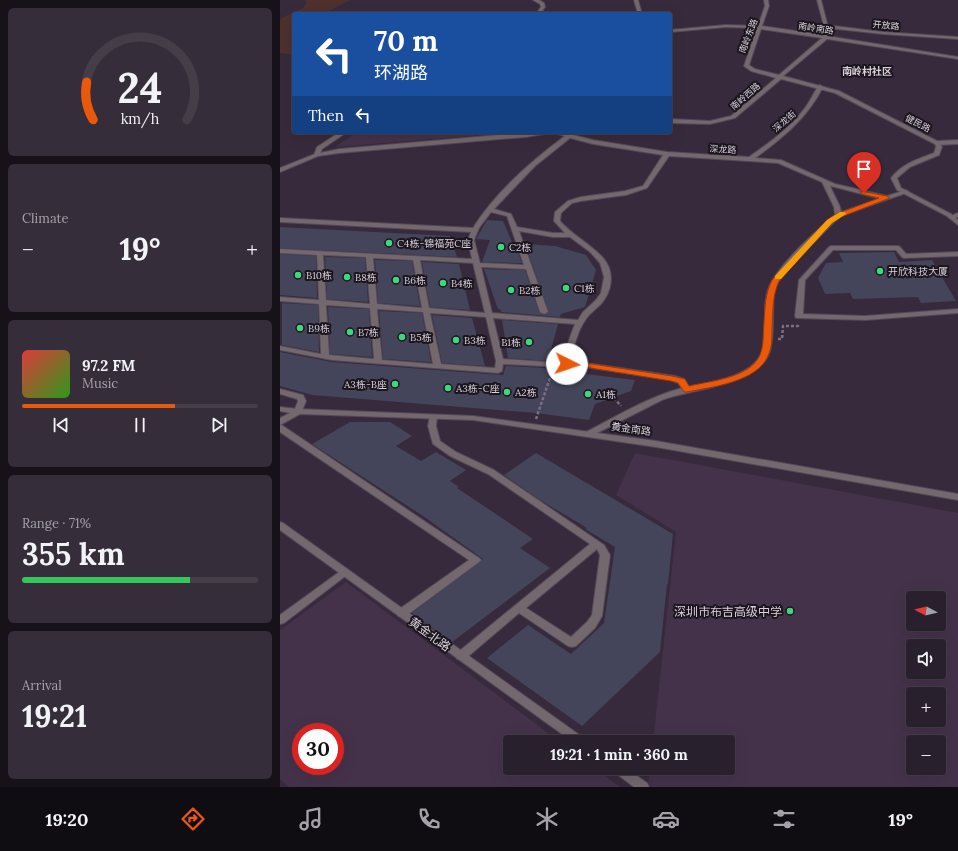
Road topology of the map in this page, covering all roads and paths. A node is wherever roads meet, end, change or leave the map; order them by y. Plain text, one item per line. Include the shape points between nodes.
1 (535, 0) edge
2 (636, 0) edge
3 (766, 0) edge
4 (819, 0) edge
5 (539, 12) edge
6 (639, 12) edge
7 (826, 26) junction
8 (760, 27) junction
9 (672, 31) edge
10 (825, 38) junction
11 (958, 38) edge
12 (958, 58) edge
13 (780, 77) junction
14 (820, 87) junction
15 (672, 121) edge
16 (341, 134) edge
17 (532, 134) edge
18 (562, 134) edge
19 (569, 136) junction
20 (958, 142) edge
21 (937, 143) junction
22 (667, 154) junction
23 (317, 155) junction
24 (750, 159) junction
25 (280, 170) edge
26 (824, 182) junction
27 (906, 192) junction
28 (887, 198) junction
29 (489, 210) junction
30 (838, 215) junction
31 (955, 216) edge
32 (280, 220) edge
33 (958, 223) edge
34 (516, 228) junction
35 (474, 230) junction
36 (571, 235) junction
37 (280, 251) edge
38 (320, 253) junction
39 (958, 254) edge
40 (369, 255) junction
41 (416, 258) junction
42 (476, 263) junction
43 (529, 267) junction
44 (280, 299) edge
45 (322, 302) junction
46 (373, 306) junction
47 (426, 310) junction
48 (958, 311) edge
49 (544, 312) dead end
50 (489, 314) junction
51 (799, 316) junction
52 (580, 322) junction
53 (767, 338) junction
54 (280, 348) edge
55 (325, 357) junction
56 (500, 360) junction
57 (378, 362) junction
58 (572, 362) junction
59 (554, 364) junction
60 (437, 366) junction
61 (687, 390) junction
62 (280, 391) edge
63 (280, 409) edge
64 (298, 411) junction
65 (433, 417) junction
66 (280, 422) edge
67 (534, 427) junction
68 (280, 428) edge
69 (589, 434) junction
70 (958, 497) edge
71 (280, 526) edge
72 (596, 544) junction
73 (345, 572) junction
74 (519, 608) junction
75 (402, 613) junction
76 (280, 620) edge
77 (461, 656) junction
78 (570, 735) edge
79 (627, 775) edge
80 (643, 787) edge

1 - 5 street via 542,3 543,7
2 - 6 street
3 - 8 street, 南岭东路 via 767,6
4 - 7 street
7 - 10 street
7 - 11 street, 开放路 via 883,34
8 - 9 street, 南岭南路 via 726,26
8 - 10 street, 南岭南路
8 - 13 street, 南岭东路 via 745,65 753,70
10 - 12 street, 南岭南路
10 - 13 street, 南岭西路
13 - 14 street, 健民路
13 - 15 street, 南岭西路 via 725,121
14 - 21 street, 健民路 via 854,100
14 - 24 street, 深龙街 via 803,116
16 - 23 street via 319,148
17 - 23 street
18 - 19 street, 深龙路
19 - 22 street, 深龙路
19 - 29 street via 527,168
20 - 21 street
21 - 27 street, 健民路 via 937,154 910,164 894,178 896,184
22 - 24 street, 深龙路
22 - 36 street via 645,187 626,193 581,199 562,207 558,212 557,221
23 - 25 street
24 - 26 street, 深龙路 via 779,162
26 - 28 street, 深龙路
26 - 30 street via 837,207
27 - 28 street
27 - 31 street, 健民路
28 - 30 street
29 - 34 street via 509,215
29 - 35 street
30 - 53 street via 776,280 770,292
31 - 33 street, 健民路
32 - 35 street
34 - 36 street via 554,235
34 - 43 street
35 - 42 street via 471,240
36 - 52 street via 603,262 608,273 604,295
37 - 38 street
38 - 40 street
38 - 45 street
39 - 51 street via 904,256 898,248 831,248 802,280
40 - 41 street
40 - 46 street
41 - 42 street
41 - 47 street
42 - 43 street
42 - 50 street
43 - 49 street
44 - 45 street
45 - 46 street
45 - 55 street
46 - 47 street
46 - 57 street
47 - 50 street
47 - 60 street
48 - 51 street via 865,318
50 - 52 street
50 - 56 street
51 - 53 path via 798,326 783,326 782,339
52 - 58 street via 568,356
53 - 61 street via 764,356 752,370 737,378
54 - 55 street
55 - 57 street
56 - 59 street
56 - 60 street via 498,371
57 - 60 street
58 - 59 street
58 - 61 street via 672,378 681,381
59 - 67 path
61 - 69 street via 660,398
62 - 64 street via 300,397 302,401
63 - 64 street, 黄金南路
64 - 65 street, 黄金南路
64 - 66 street
65 - 67 street, 黄金南路 via 473,418
65 - 72 street via 432,426 436,442 453,454 491,472
67 - 69 street, 黄金南路
68 - 75 street via 476,560
69 - 70 street, 黄金南路
71 - 73 street, 黄金北路
72 - 74 street
72 - 74 street via 605,555 597,616 591,626 572,643
73 - 75 street, 黄金北路
73 - 76 street
74 - 77 street
75 - 77 street, 黄金北路
77 - 78 street, 黄金北路
79 - 80 street

